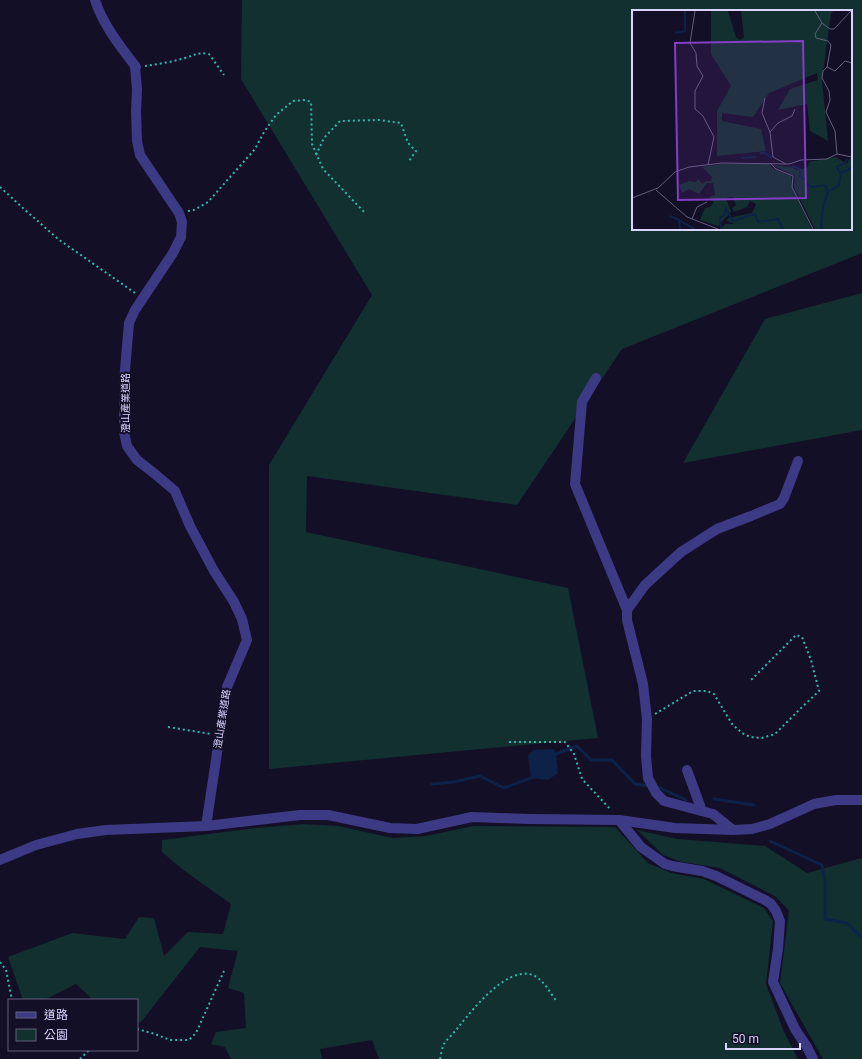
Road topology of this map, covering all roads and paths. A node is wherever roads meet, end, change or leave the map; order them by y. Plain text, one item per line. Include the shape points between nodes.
1 (95, 0) edge
2 (136, 66) junction
3 (224, 76) dead end
4 (316, 155) junction
5 (409, 161) dead end
6 (0, 187) edge
7 (179, 213) junction
8 (366, 214) dead end
9 (142, 298) junction
10 (596, 378) dead end
11 (798, 461) dead end
12 (627, 610) junction
13 (751, 680) dead end
14 (647, 719) junction
15 (168, 727) dead end
16 (220, 735) junction
17 (509, 742) dead end
18 (687, 770) dead end
19 (862, 800) edge
20 (702, 811) junction
21 (619, 820) junction
22 (206, 826) junction
23 (733, 830) junction
24 (0, 860) edge
25 (0, 962) edge
26 (224, 971) dead end
27 (12, 999) edge
28 (557, 1002) dead end
29 (138, 1029) edge
30 (88, 1051) edge
31 (80, 1059) edge
32 (440, 1059) edge
33 (813, 1059) edge

1 - 2 street via 104,21
2 - 3 path via 186,58 195,54 209,54
2 - 7 street, 澄山產業道路 via 137,141 140,155
4 - 5 path via 324,138 340,121 379,120 401,123 408,143 416,152
4 - 7 path via 312,144 311,102 293,101 276,115 255,149 208,202 194,210
4 - 8 path via 323,169
6 - 9 path via 58,239
7 - 9 street, 澄山產業道路 via 182,222 181,237
9 - 16 street, 澄山產業道路 via 129,323 128,332 124,382 124,432 127,446 137,460 175,492 214,571 234,602 242,619 247,640 227,687
10 - 12 street via 582,402 575,484
11 - 12 street via 780,504 717,529 681,552 644,584
12 - 14 street via 627,620 643,684
13 - 14 path via 796,635 802,637 819,691 775,734 762,738 742,733 732,724 714,694 707,691 693,691
14 - 20 street via 648,778 656,793 664,801
15 - 16 path
16 - 22 street, 澄山產業道路
17 - 21 path via 565,742 574,754 582,778
18 - 20 street
19 - 23 street via 836,800 814,804 770,824 752,829
20 - 23 street via 713,814
21 - 22 street via 472,817 417,829 390,828 328,815 300,815
21 - 23 street via 675,828
21 - 33 street via 641,847 665,864 702,870 771,904 780,921 773,982
22 - 24 street via 106,830 77,834 36,845
25 - 27 path via 6,970
26 - 29 path via 196,1033 189,1040 170,1040
28 - 32 path via 540,979 530,974 518,975 503,982 468,1015 444,1045
30 - 31 path

